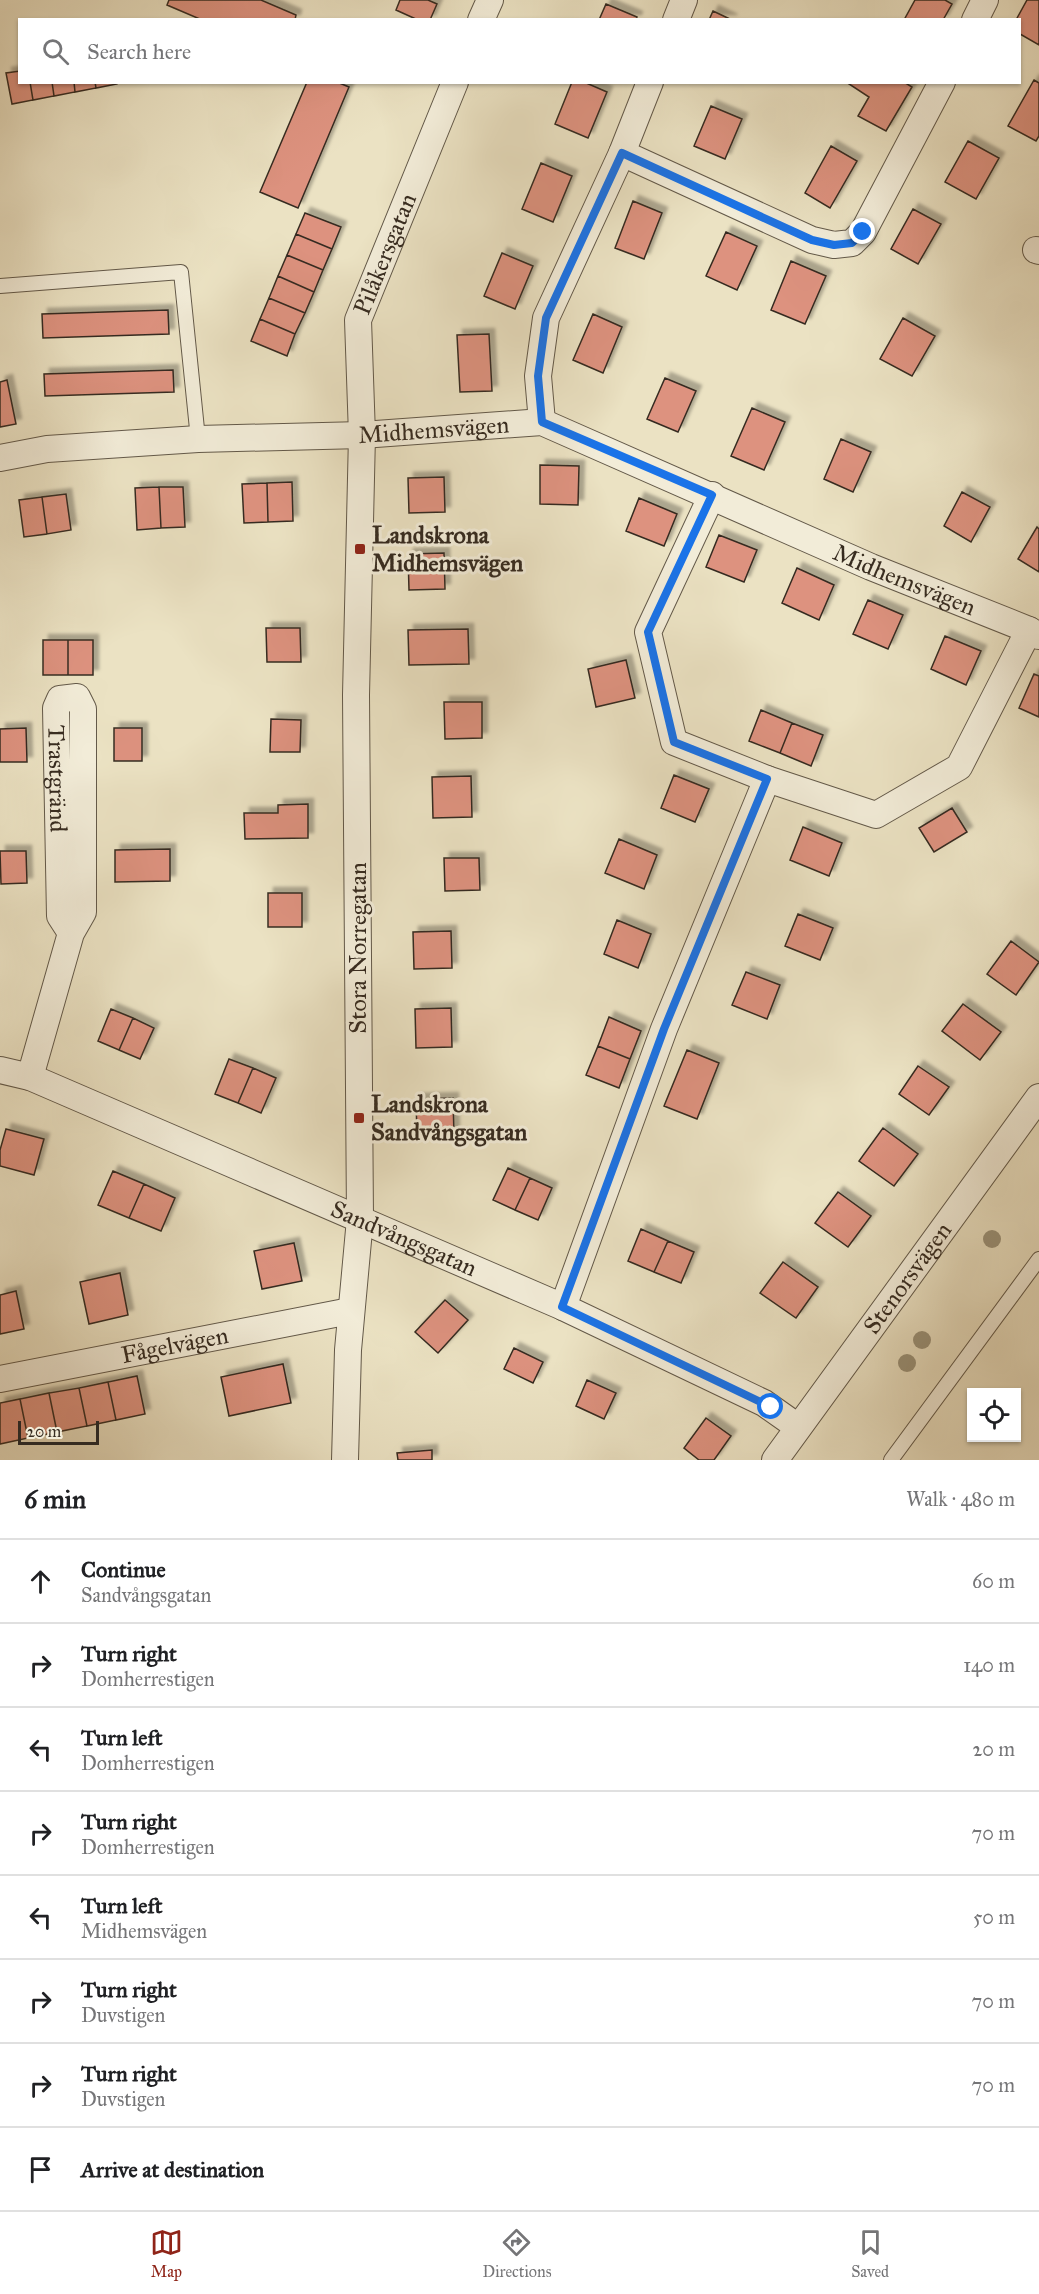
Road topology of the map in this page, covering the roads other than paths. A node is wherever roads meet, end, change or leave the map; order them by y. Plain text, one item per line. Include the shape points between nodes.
1 (490, 0) edge
2 (684, 0) edge
3 (985, 0) edge
4 (483, 18) edge
5 (677, 18) edge
6 (976, 18) edge
7 (454, 84) edge
8 (650, 84) edge
9 (941, 84) edge
10 (622, 153) junction
11 (0, 286) edge
12 (542, 422) junction
13 (362, 435) junction
14 (198, 439) junction
15 (0, 458) edge
16 (712, 495) junction
17 (1034, 633) edge
18 (767, 779) junction
19 (71, 933) junction
20 (0, 1070) edge
21 (30, 1077) junction
22 (1039, 1097) edge
23 (360, 1220) junction
24 (1039, 1259) edge
25 (562, 1307) junction
26 (350, 1311) junction
27 (0, 1379) edge
28 (798, 1427) junction
29 (345, 1460) edge
30 (775, 1460) edge
31 (891, 1460) edge

1 - 4 street
2 - 5 street
3 - 6 street
7 - 13 street, Pilåkersgatan via 358,320
8 - 10 street
9 - 10 street via 863,232 852,243 834,245 812,240
10 - 12 street via 546,318 538,376
11 - 14 lane via 181,272
12 - 13 street, Midhemsvägen
12 - 16 street, Midhemsvägen
13 - 14 street, Midhemsvägen
13 - 23 street, Stora Norregatan via 356,695
14 - 15 street, Midhemsvägen via 47,449
16 - 17 street, Midhemsvägen via 871,567
16 - 18 street via 648,632 674,742
17 - 18 street via 959,767 876,815
18 - 25 street via 664,1029
19 - 19 street, Trastgränd via 83,912 83,709 77,697 60,699 56,708 60,915
19 - 21 street
20 - 21 street, Sandvångsgatan
21 - 23 street, Sandvångsgatan
22 - 28 street, Stenorsvägen
23 - 25 street, Sandvångsgatan
23 - 26 street, Stora Norregatan
24 - 31 lane
25 - 28 street, Sandvångsgatan via 764,1403
26 - 27 street, Fågelvägen
26 - 29 street, Stora Norregatan
28 - 30 street, Stenorsvägen

